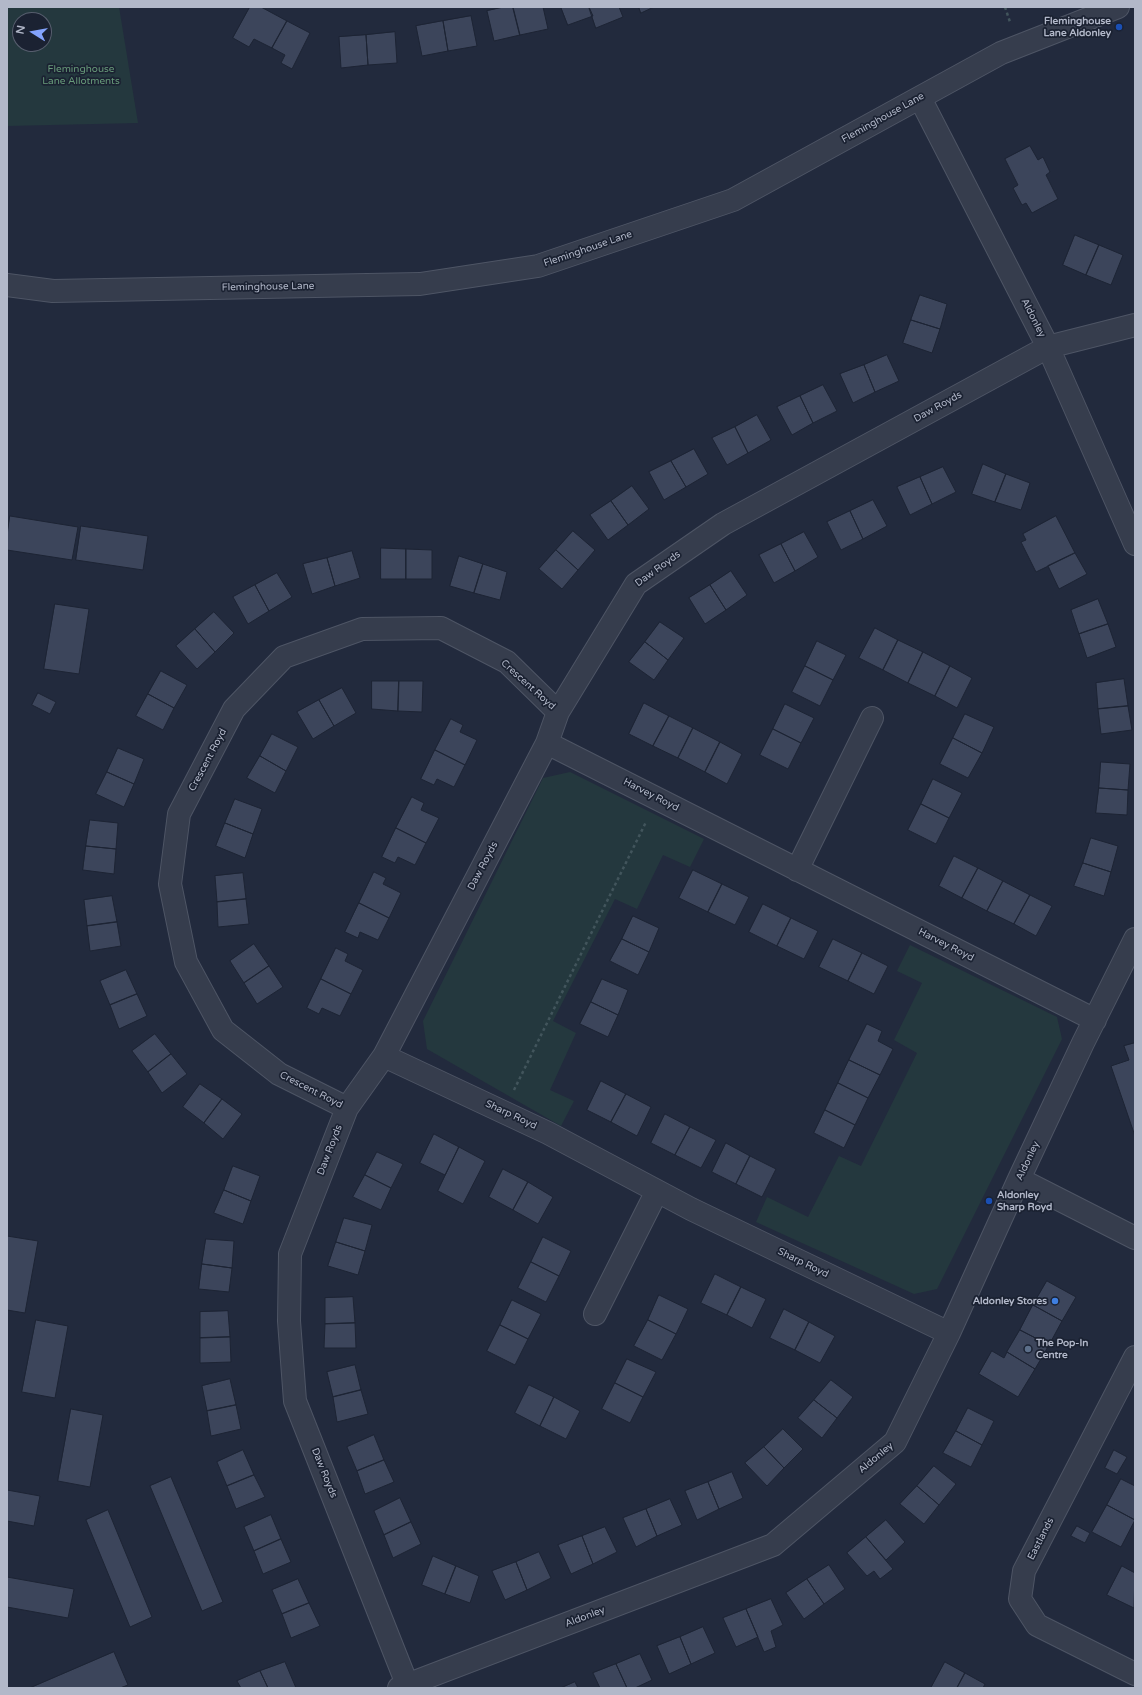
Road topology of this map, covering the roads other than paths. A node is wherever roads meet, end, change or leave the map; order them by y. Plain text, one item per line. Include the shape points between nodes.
1 (1118, 7) edge
2 (920, 98) junction
3 (7, 285) edge
4 (1135, 325) edge
5 (1048, 347) junction
6 (1135, 544) edge
7 (558, 712) junction
8 (872, 718) dead end
9 (547, 743) junction
10 (798, 870) junction
11 (1135, 939) edge
12 (1094, 1020) junction
13 (384, 1056) junction
14 (347, 1108) junction
15 (1019, 1180) junction
16 (657, 1191) junction
17 (1135, 1238) edge
18 (595, 1314) dead end
19 (950, 1334) junction
20 (1135, 1357) edge
21 (1135, 1674) edge
22 (403, 1686) edge

1 - 2 street, Fleminghouse Lane via 1001,53
2 - 3 street, Fleminghouse Lane via 733,200 538,266 420,284 53,291
2 - 5 street, Aldonley
4 - 5 street, Daw Royds
5 - 6 street, Aldonley
5 - 7 street, Daw Royds via 723,524 636,584
7 - 9 street, Daw Royds
7 - 14 street, Crescent Royd via 507,662 441,628 362,629 284,657 234,709 179,814 170,884 186,962 224,1030 279,1074
8 - 10 street
9 - 10 street, Harvey Royd
9 - 13 street, Daw Royds
10 - 12 street, Harvey Royd
11 - 12 street, Aldonley
12 - 15 street, Aldonley
13 - 14 street, Daw Royds
13 - 16 street, Sharp Royd via 548,1133
14 - 22 street, Daw Royds via 290,1254 289,1321 296,1401
15 - 17 street
15 - 19 street, Aldonley
16 - 18 street
16 - 19 street, Sharp Royd
19 - 22 street, Aldonley via 895,1442 773,1545
20 - 21 street, Eastlands via 1024,1571 1020,1599 1037,1625

